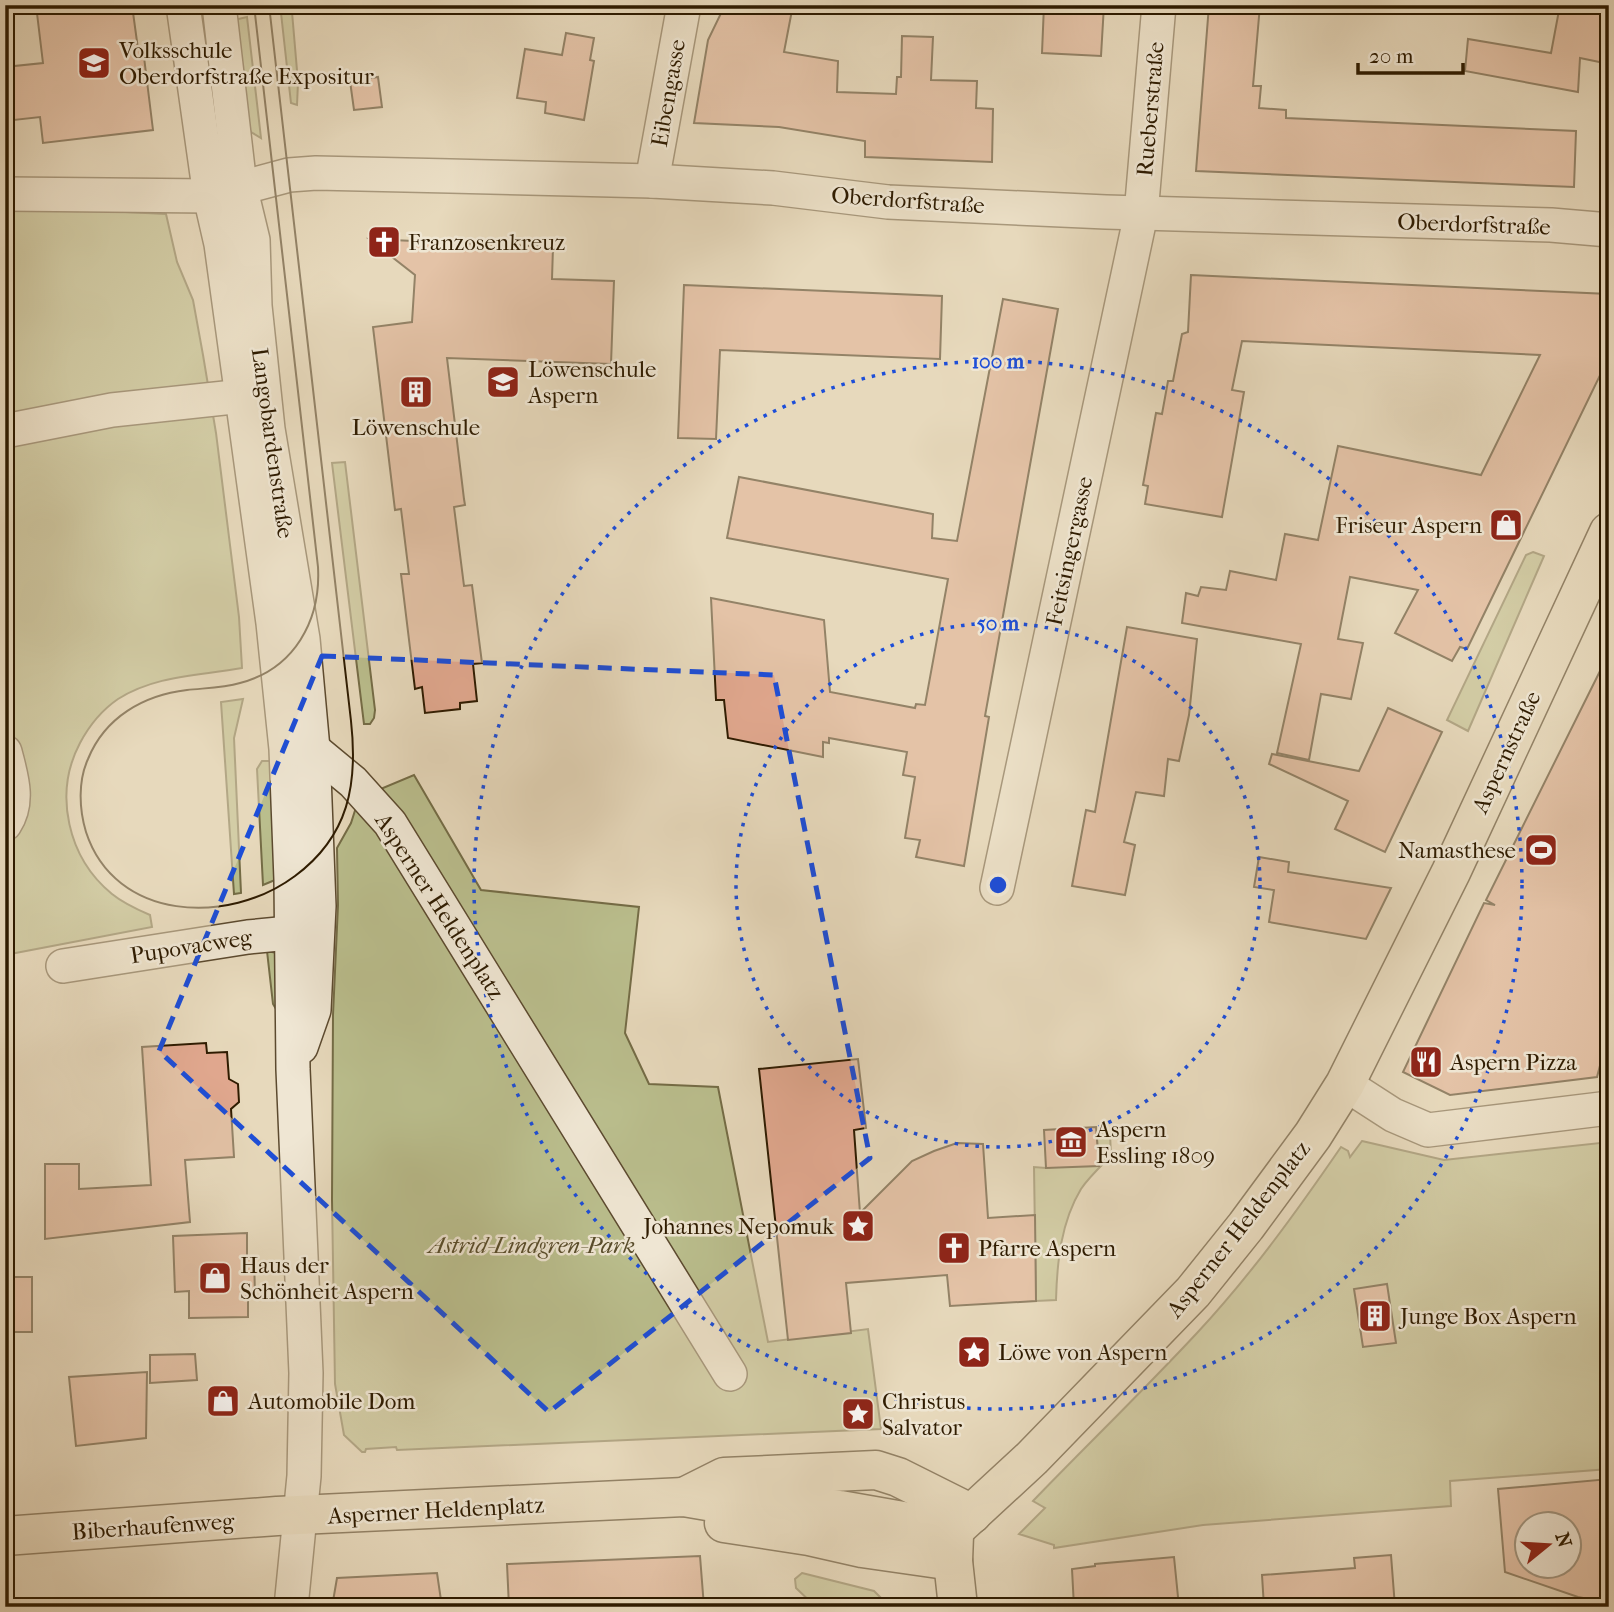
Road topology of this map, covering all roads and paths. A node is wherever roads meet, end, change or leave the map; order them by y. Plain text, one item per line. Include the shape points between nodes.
1 (183, 5) edge
2 (219, 5) edge
3 (684, 5) edge
4 (1159, 5) edge
5 (652, 181) junction
6 (225, 191) junction
7 (5, 194) edge
8 (1142, 214) junction
9 (1609, 230) edge
10 (253, 395) junction
11 (5, 431) edge
12 (1609, 532) edge
13 (299, 749) junction
14 (5, 752) edge
15 (5, 824) edge
16 (319, 882) joint
17 (997, 888) dead end
18 (304, 932) junction
19 (63, 966) dead end
20 (1345, 1084) junction
21 (1609, 1108) edge
22 (730, 1374) dead end
23 (301, 1517) junction
24 (960, 1535) junction
25 (5, 1536) edge
26 (291, 1607) edge
27 (958, 1607) edge

1 - 6 street, Langobardenstraße
2 - 6 street, Langobardenstraße
3 - 5 street, Eibengasse
4 - 8 street, Rueberstraße
5 - 6 street, Oberdorfstraße via 316,173 282,176
5 - 8 street, Oberdorfstraße via 773,188 888,202
6 - 7 street, Oberdorfstraße
6 - 10 street, Langobardenstraße via 221,244
8 - 9 street, Oberdorfstraße
8 - 17 street, Feitsingergasse
10 - 11 street via 112,410
10 - 13 street, Langobardenstraße via 273,623
12 - 20 main road, Aspernstraße via 1451,872
13 - 16 street, Langobardenstraße
13 - 18 street, Asperner Heldenplatz via 290,880
13 - 22 street, Asperner Heldenplatz via 353,782 390,822
14 - 15 street via 14,800
16 - 18 street, Asperner Heldenplatz
18 - 19 street, Pupovacweg
18 - 23 street, Asperner Heldenplatz via 314,1010 293,1069 306,1373
20 - 21 street via 1393,1115 1428,1130
20 - 24 main road, Asperner Heldenplatz via 1254,1216 1193,1292
23 - 24 main road, Asperner Heldenplatz via 684,1497 725,1504 840,1510
23 - 25 main road, Biberhaufenweg
23 - 26 street
24 - 27 main road

